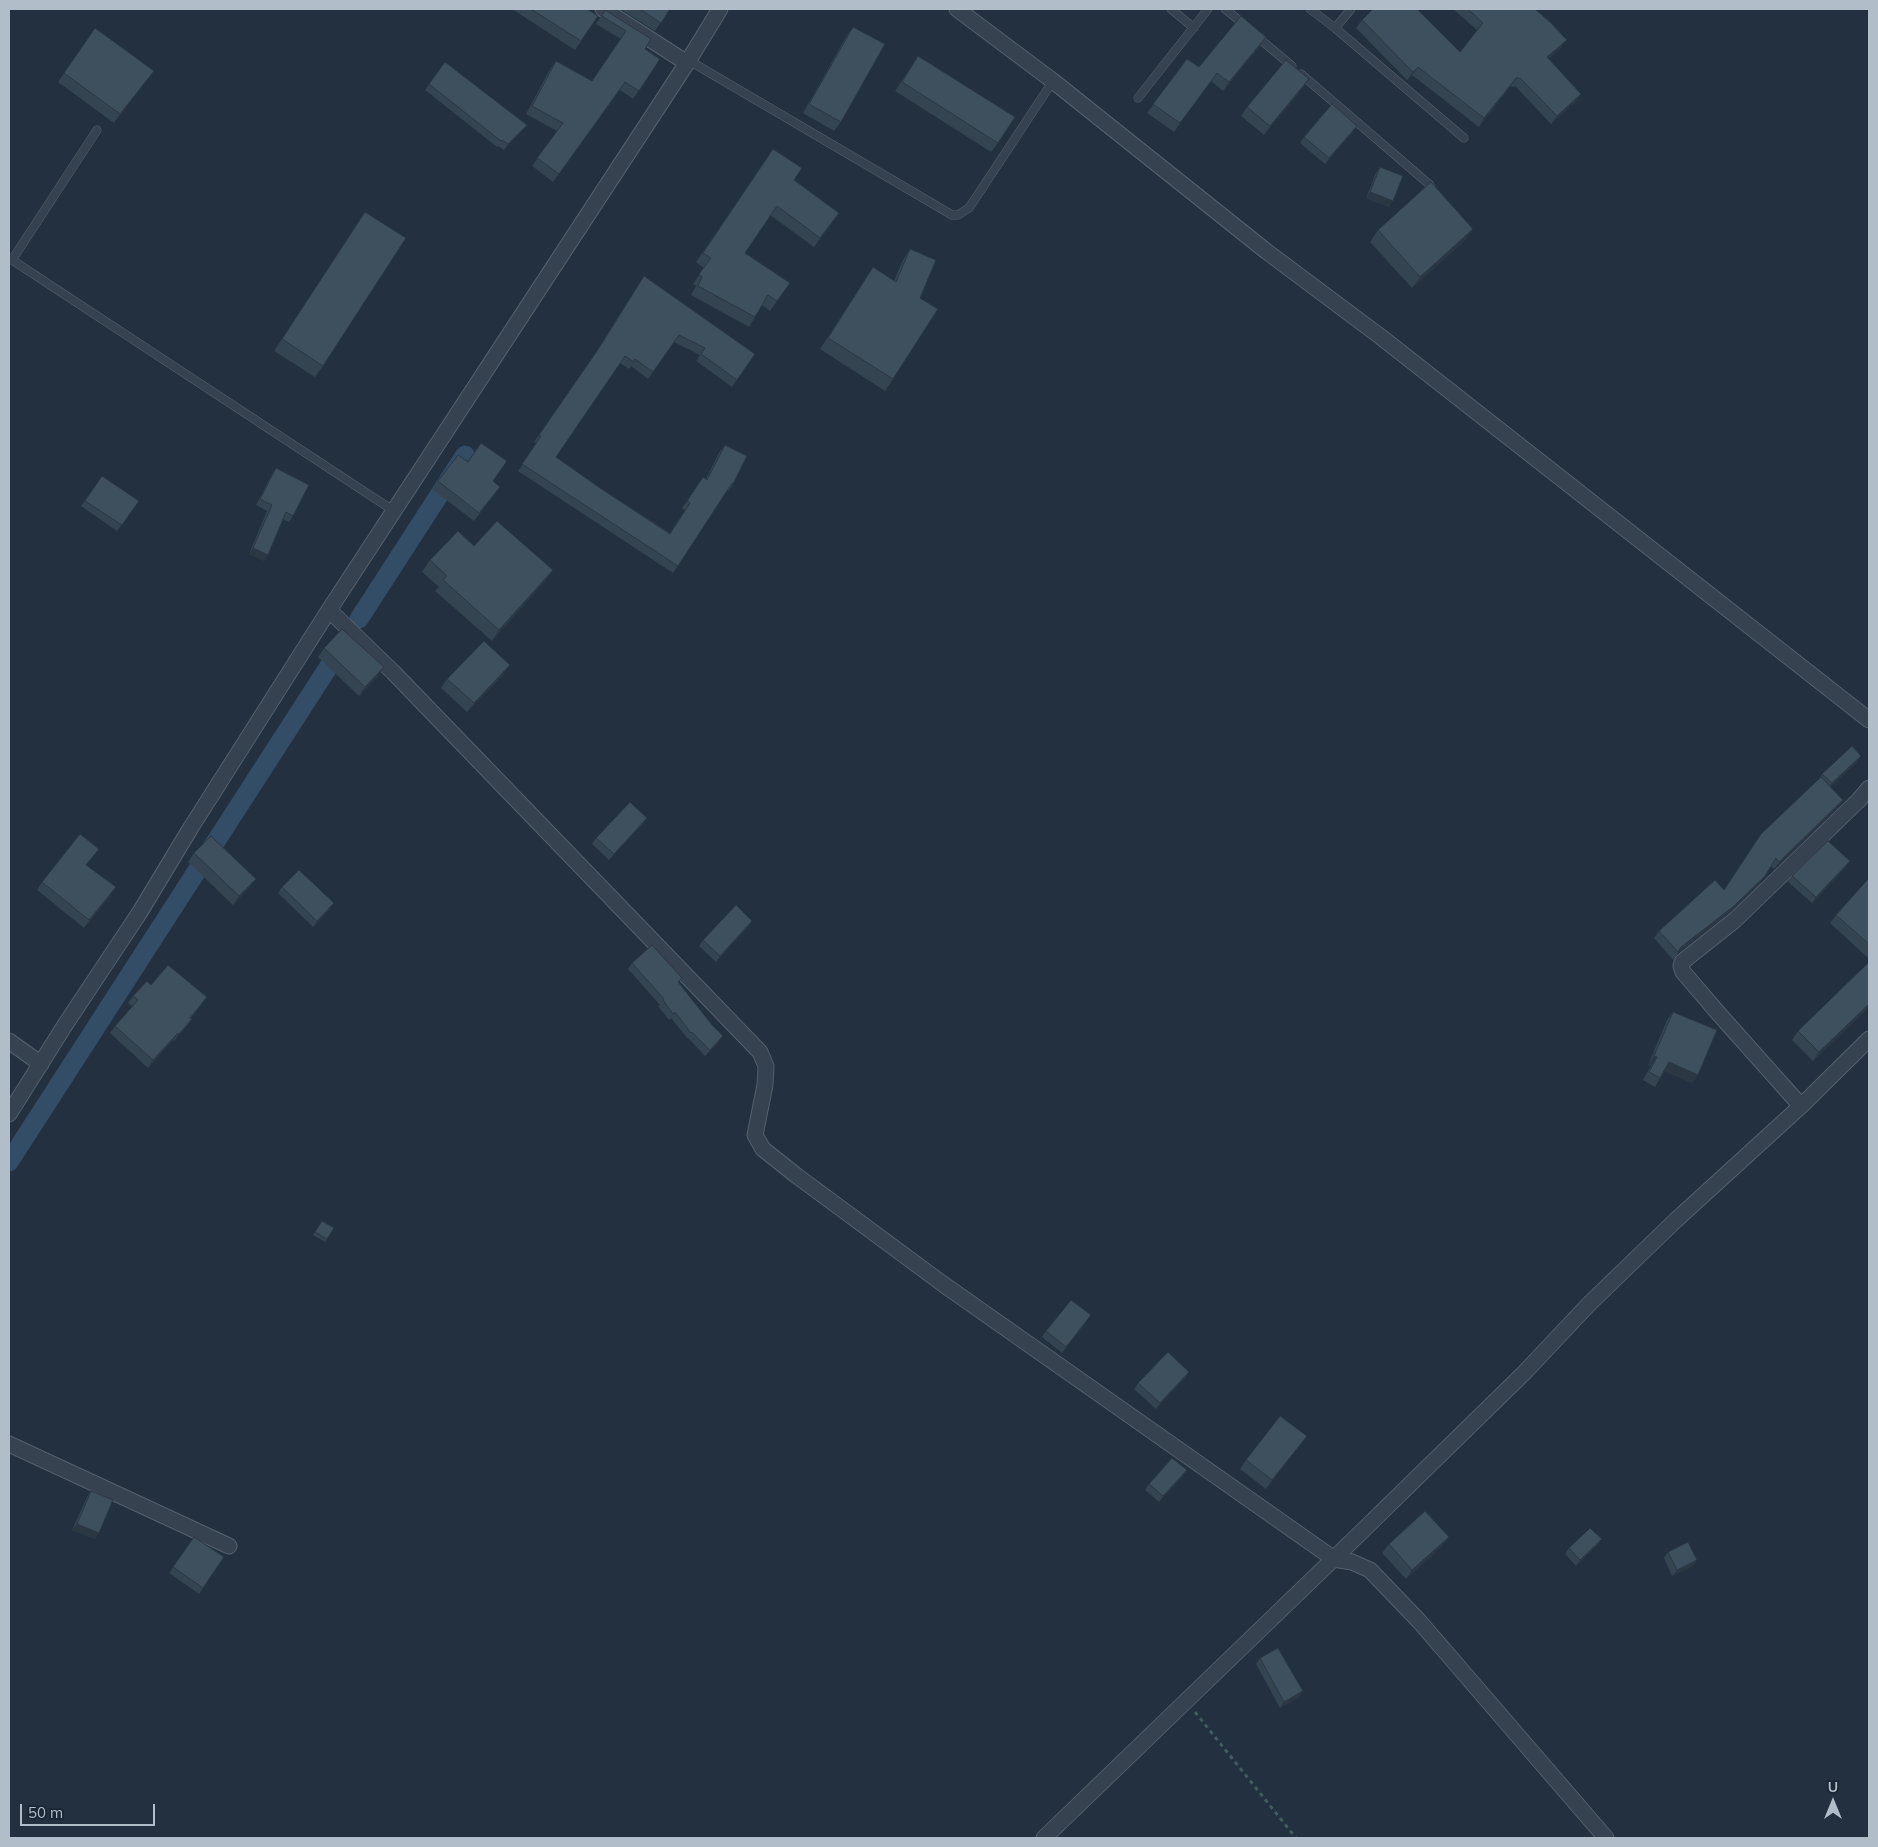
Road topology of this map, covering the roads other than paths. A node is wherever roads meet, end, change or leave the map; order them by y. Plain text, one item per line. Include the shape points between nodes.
1 (603, 9) edge
2 (720, 9) edge
3 (957, 9) edge
4 (1171, 9) edge
5 (1208, 9) edge
6 (1225, 9) edge
7 (1310, 9) edge
8 (1351, 9) edge
9 (1194, 28) junction
10 (1335, 28) junction
11 (688, 61) junction
12 (1053, 81) junction
13 (1138, 98) dead end
14 (97, 130) dead end
15 (1464, 138) dead end
16 (1430, 185) edge
17 (10, 259) edge
18 (394, 511) junction
19 (328, 610) junction
20 (1869, 720) edge
21 (1869, 788) edge
22 (1869, 1039) edge
23 (9, 1041) edge
24 (41, 1064) junction
25 (1801, 1106) junction
26 (9, 1114) edge
27 (9, 1444) edge
28 (229, 1546) dead end
29 (1334, 1559) junction
30 (1044, 1838) edge
31 (1606, 1838) edge

1 - 11 street
2 - 11 street
3 - 12 street
4 - 9 lane
5 - 9 lane
6 - 16 lane
7 - 10 lane
8 - 10 lane
9 - 13 lane
10 - 15 lane
11 - 12 lane via 952,215 969,208
11 - 18 street
12 - 20 street via 1266,251 1381,337
14 - 17 lane
17 - 18 lane
18 - 19 street
19 - 24 street
19 - 29 street via 393,672 760,1052 766,1066 765,1085 755,1135 763,1149 943,1284
21 - 25 street via 1735,920 1681,966
22 - 25 street
23 - 24 street
24 - 26 street
25 - 29 street via 1597,1296 1524,1373
27 - 28 street
29 - 30 street
29 - 31 street via 1370,1570 1395,1595

